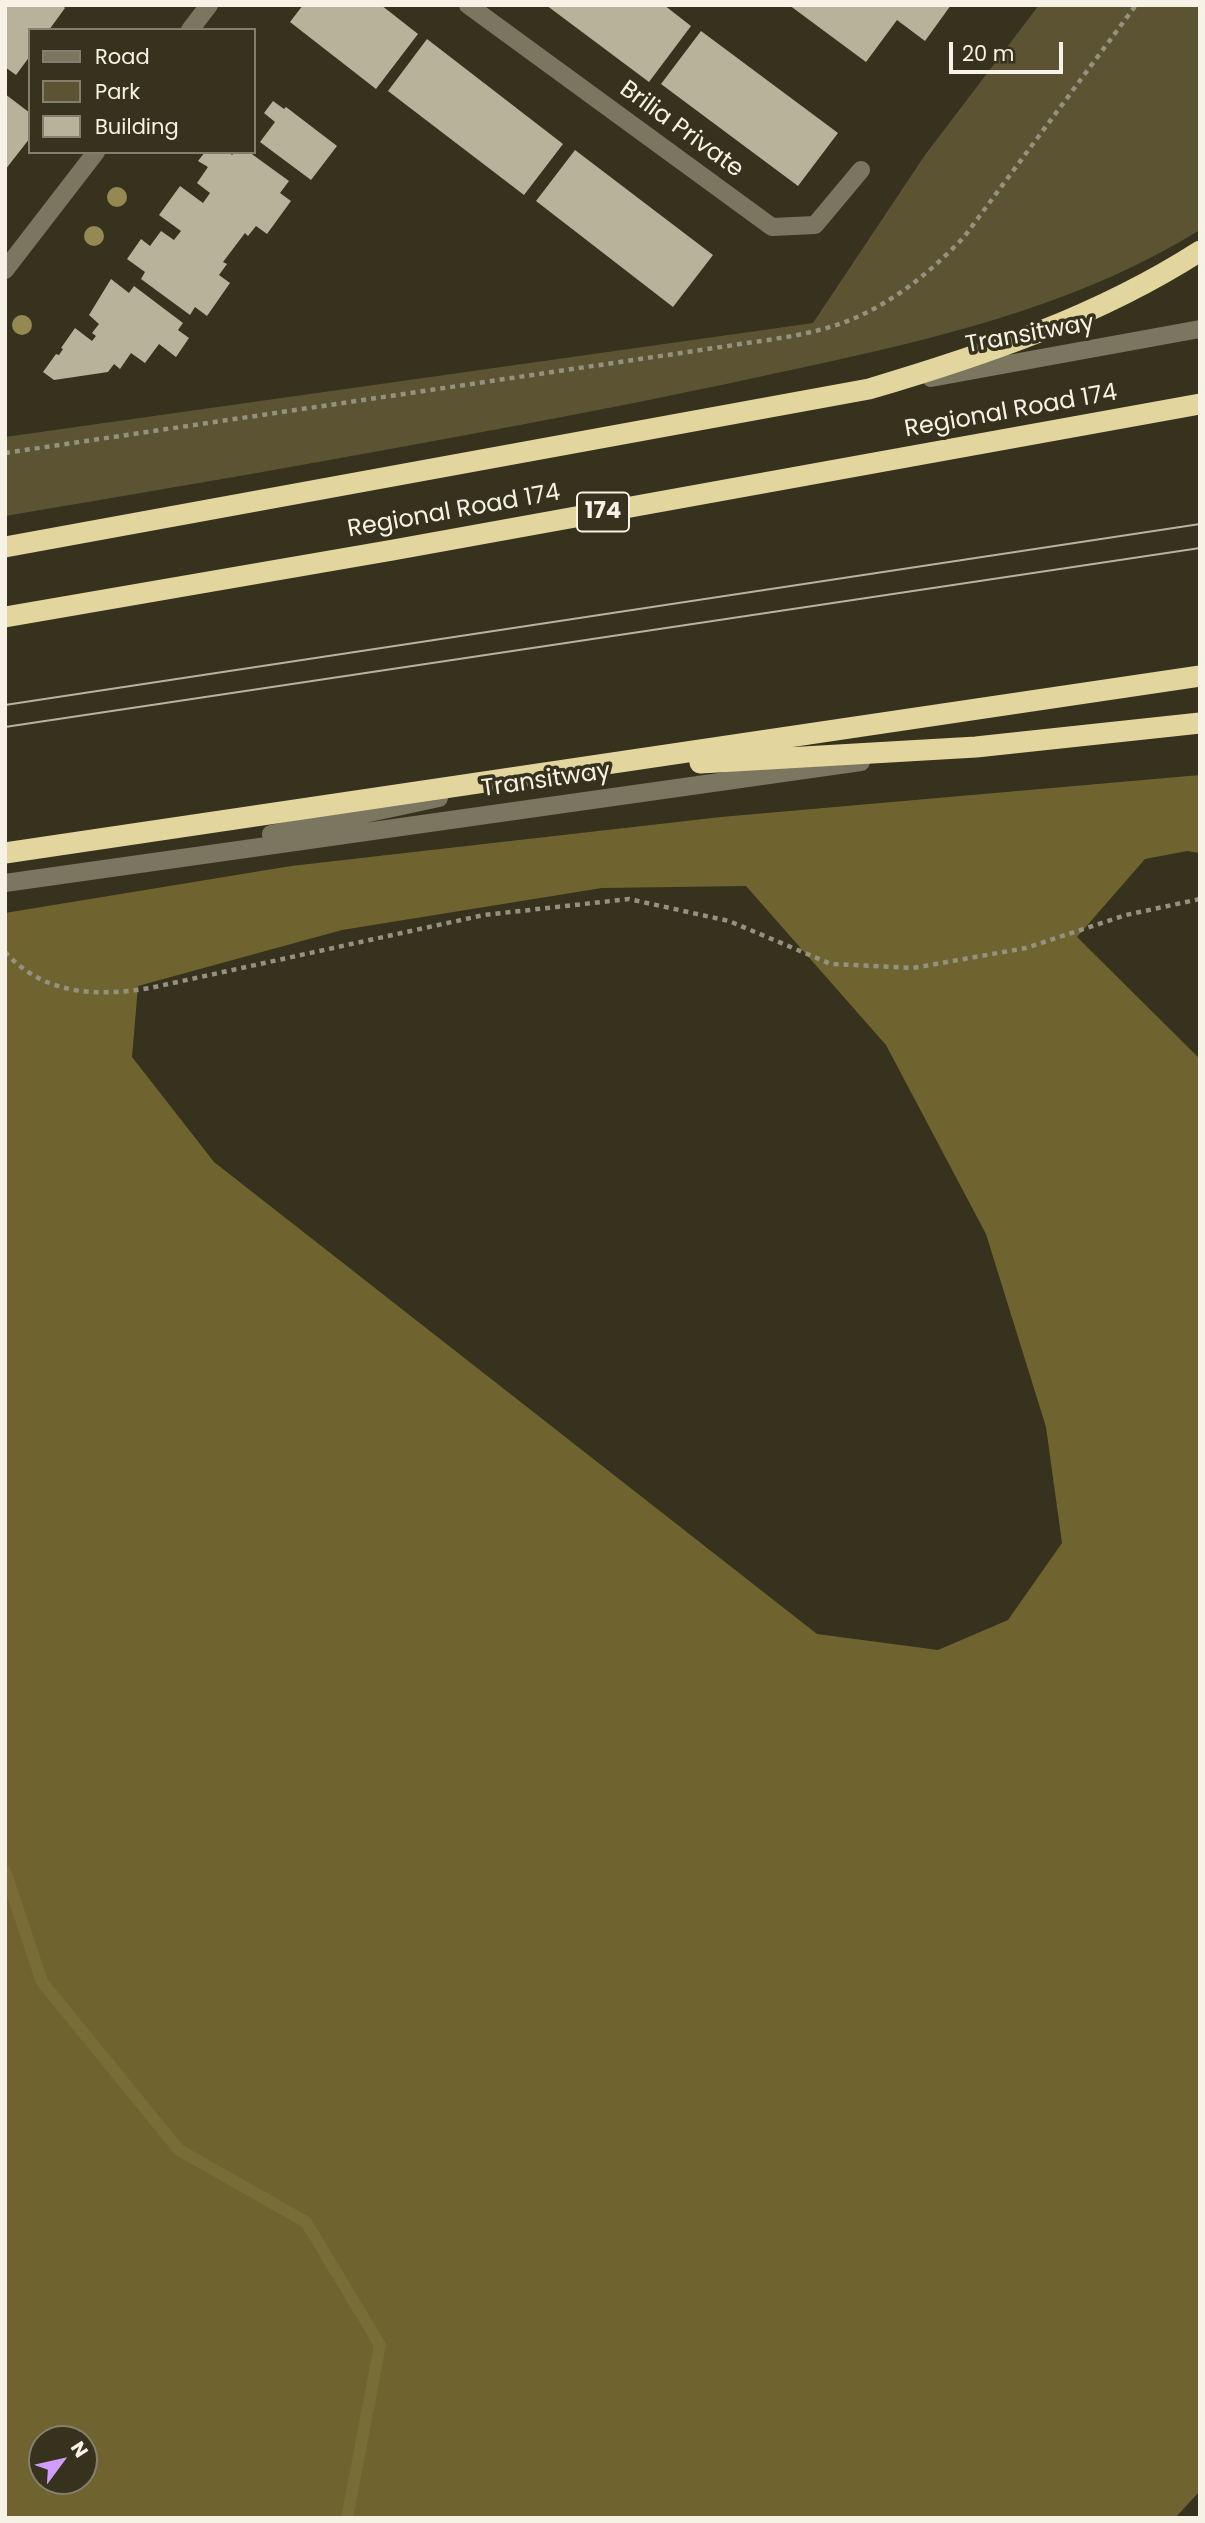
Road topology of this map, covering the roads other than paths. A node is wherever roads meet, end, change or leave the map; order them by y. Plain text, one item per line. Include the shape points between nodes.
1 (209, 5) edge
2 (468, 5) edge
3 (192, 28) edge
4 (94, 154) edge
5 (861, 170) dead end
6 (1200, 251) edge
7 (5, 270) edge
8 (1200, 329) edge
9 (869, 389) junction
10 (1200, 404) edge
11 (6, 547) edge
12 (5, 617) edge
13 (1200, 676) edge
14 (1200, 723) edge
15 (976, 747) junction
16 (564, 771) junction
17 (5, 853) edge
18 (124, 866) junction
19 (5, 883) edge

1 - 3 street
2 - 5 street, Brilia Private via 772,227 816,225
4 - 7 street
6 - 9 highway via 1157,277 1048,328
8 - 9 street, Transitway
9 - 11 highway
10 - 12 highway, Regional Road 174 / 174
13 - 16 highway
14 - 15 highway
15 - 16 highway
15 - 18 street, Transitway
16 - 17 highway
16 - 18 street, Transitway
18 - 19 street, Transitway

